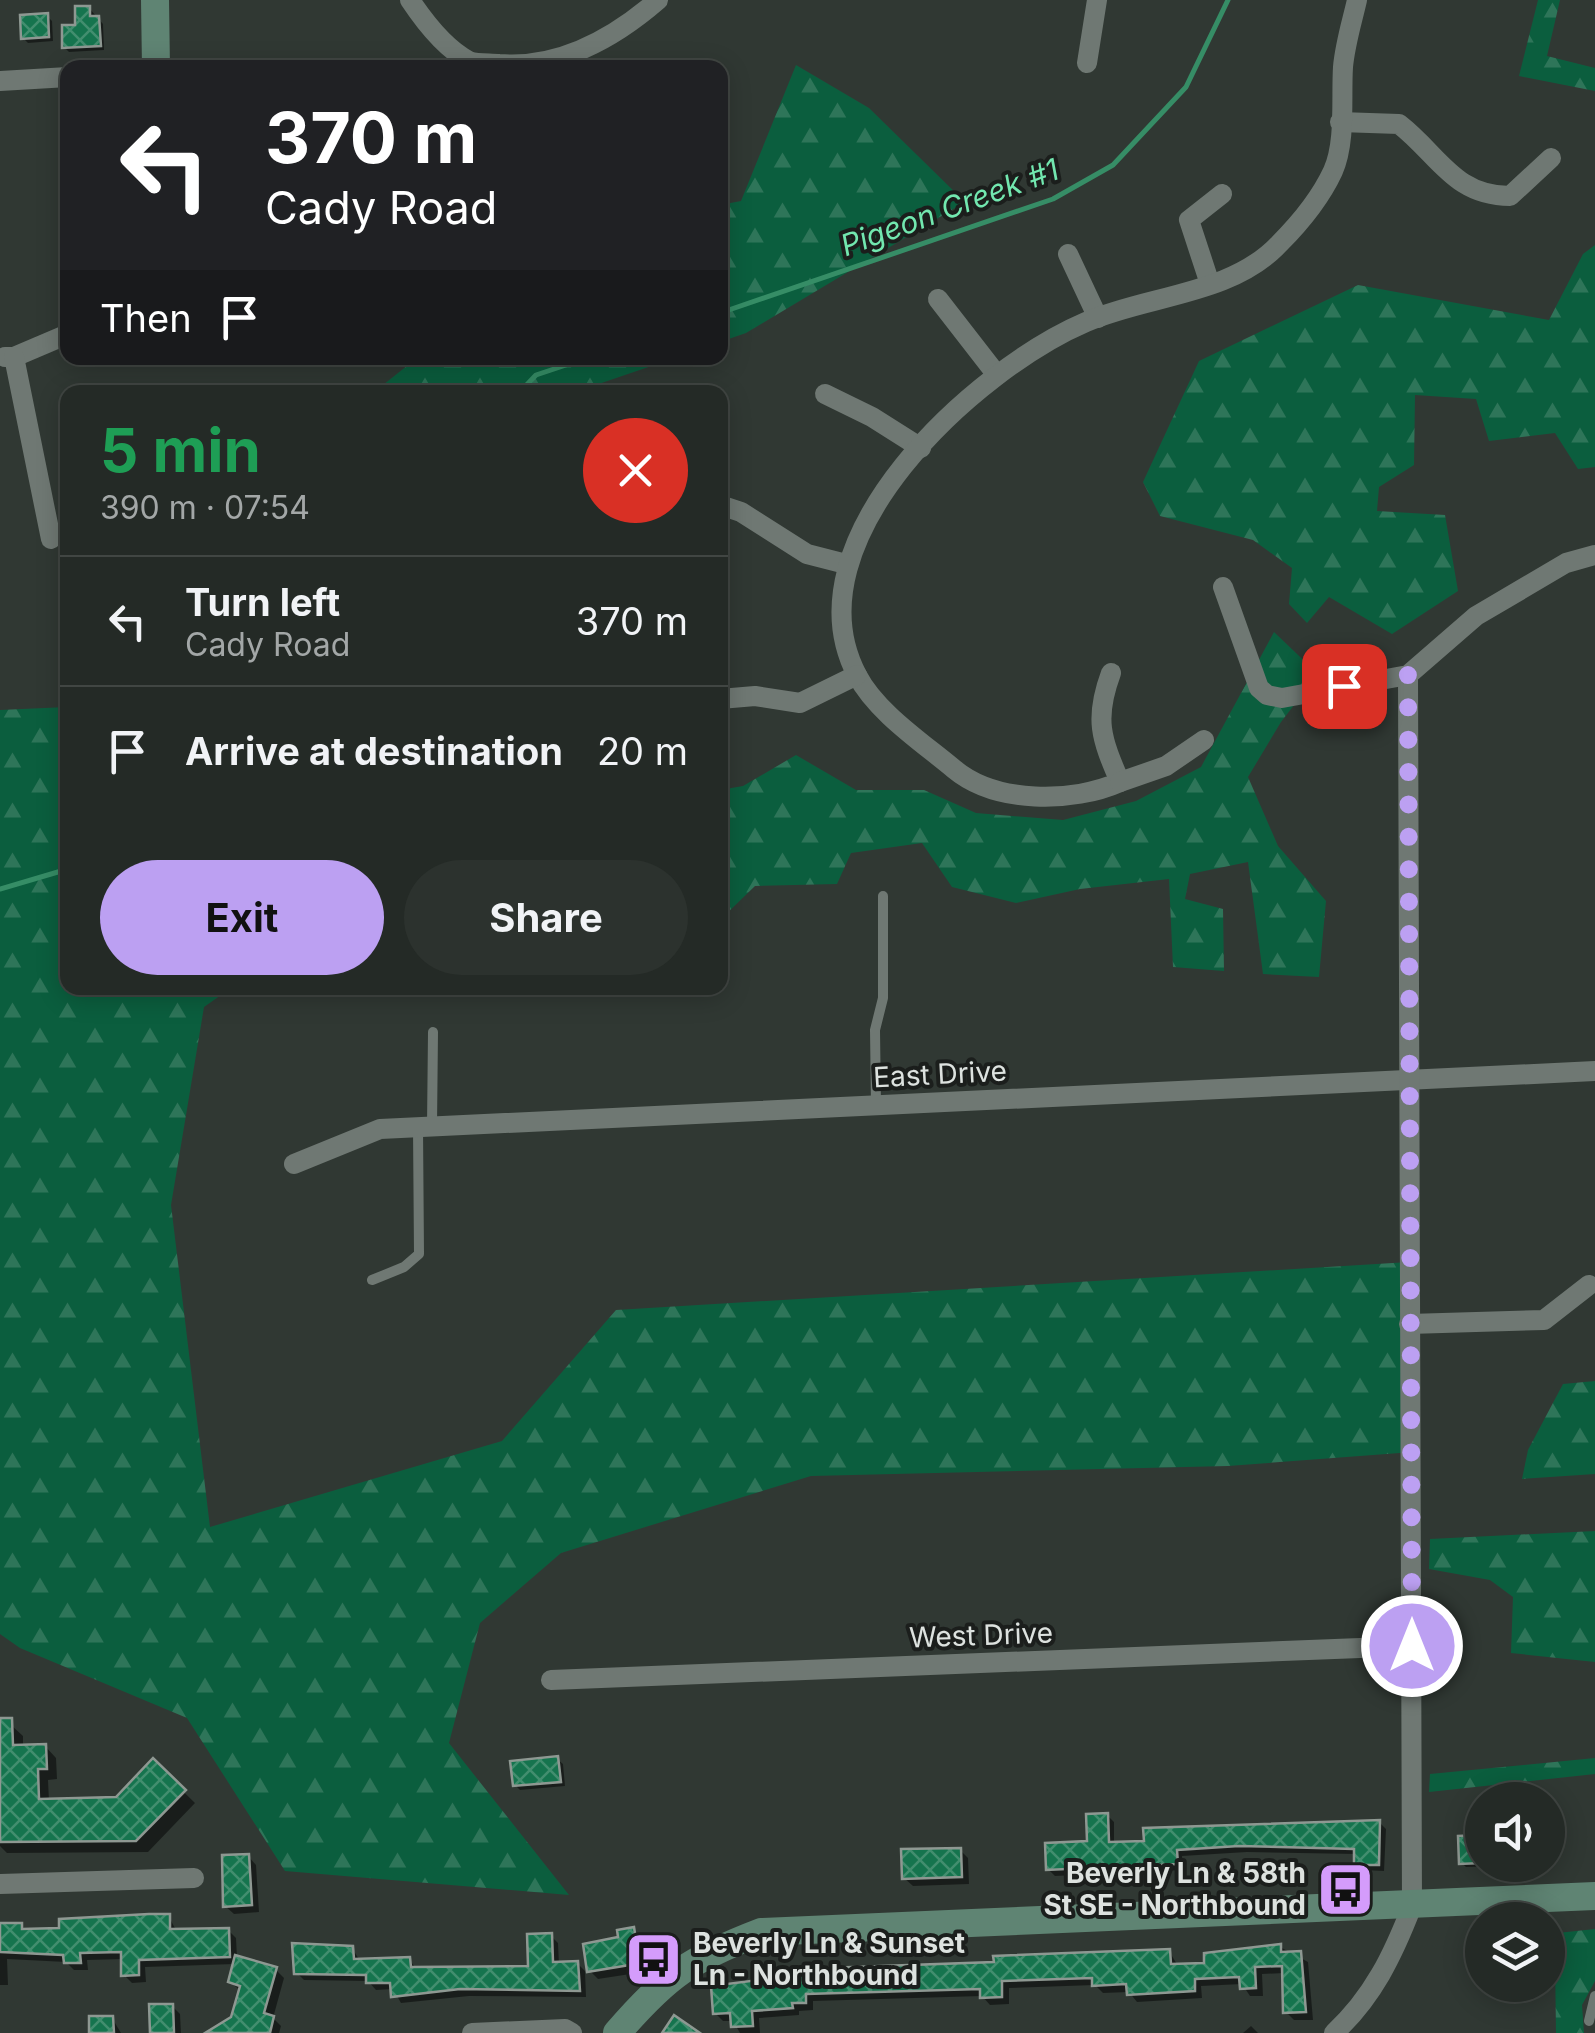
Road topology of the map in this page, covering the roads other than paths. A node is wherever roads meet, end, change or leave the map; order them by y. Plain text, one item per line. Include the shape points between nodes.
1 (155, 0) edge
2 (410, 0) edge
3 (658, 0) edge
4 (1097, 0) edge
5 (1357, 0) edge
6 (156, 60) edge
7 (468, 60) edge
8 (550, 60) edge
9 (1087, 63) dead end
10 (60, 78) edge
11 (0, 82) edge
12 (1340, 122) junction
13 (1551, 158) dead end
14 (1222, 194) dead end
15 (1068, 254) dead end
16 (1210, 284) junction
17 (938, 299) dead end
18 (1098, 318) junction
19 (60, 337) edge
20 (7, 357) edge
21 (998, 375) junction
22 (825, 394) dead end
23 (922, 448) junction
24 (728, 508) edge
25 (51, 538) dead end
26 (1595, 555) edge
27 (846, 564) junction
28 (1223, 587) dead end
29 (1111, 674) dead end
30 (857, 675) junction
31 (1408, 675) junction
32 (728, 698) edge
33 (1204, 740) dead end
34 (1120, 782) junction
35 (883, 896) dead end
36 (434, 1032) dead end
37 (1595, 1071) edge
38 (1407, 1079) junction
39 (876, 1105) junction
40 (425, 1126) junction
41 (294, 1164) dead end
42 (372, 1280) dead end
43 (1589, 1285) dead end
44 (1409, 1324) junction
45 (1412, 1646) junction
46 (551, 1680) dead end
47 (194, 1878) dead end
48 (0, 1884) edge
49 (1595, 1896) edge
50 (1412, 1906) junction
51 (1595, 1996) edge
52 (1589, 2021) dead end
53 (472, 2033) edge
54 (572, 2033) edge
55 (617, 2033) edge
56 (1334, 2033) edge

1 - 6 street
2 - 7 street
3 - 8 street via 626,29
4 - 9 street
5 - 12 street
10 - 11 street
12 - 13 street via 1399,124 1481,196 1510,196
12 - 16 street via 1334,168 1311,208 1276,248 1235,277
14 - 16 street via 1188,220
15 - 18 street
16 - 18 street
17 - 21 street
18 - 21 street via 1024,354
19 - 20 street
20 - 25 street
21 - 23 street
22 - 23 street
23 - 27 street via 896,475
24 - 27 street via 796,549
26 - 31 street via 1566,563 1476,616
27 - 30 street via 842,621
28 - 31 street via 1267,695 1282,698
29 - 34 street via 1098,708
30 - 32 street via 800,703
30 - 34 street via 924,744 1000,791 1066,797
31 - 38 street
33 - 34 street via 1166,766
35 - 39 lane
36 - 40 lane
37 - 38 street, East Drive
38 - 39 street, East Drive
38 - 44 street
39 - 40 street, East Drive
40 - 41 street, East Drive via 380,1128
40 - 42 lane via 419,1254
43 - 44 street via 1544,1320
44 - 45 street
45 - 46 street, West Drive
45 - 50 street
47 - 48 street
49 - 50 street
50 - 55 street via 760,1932 701,1955 665,1980
50 - 56 street via 1391,1961
51 - 52 lane
53 - 54 street

